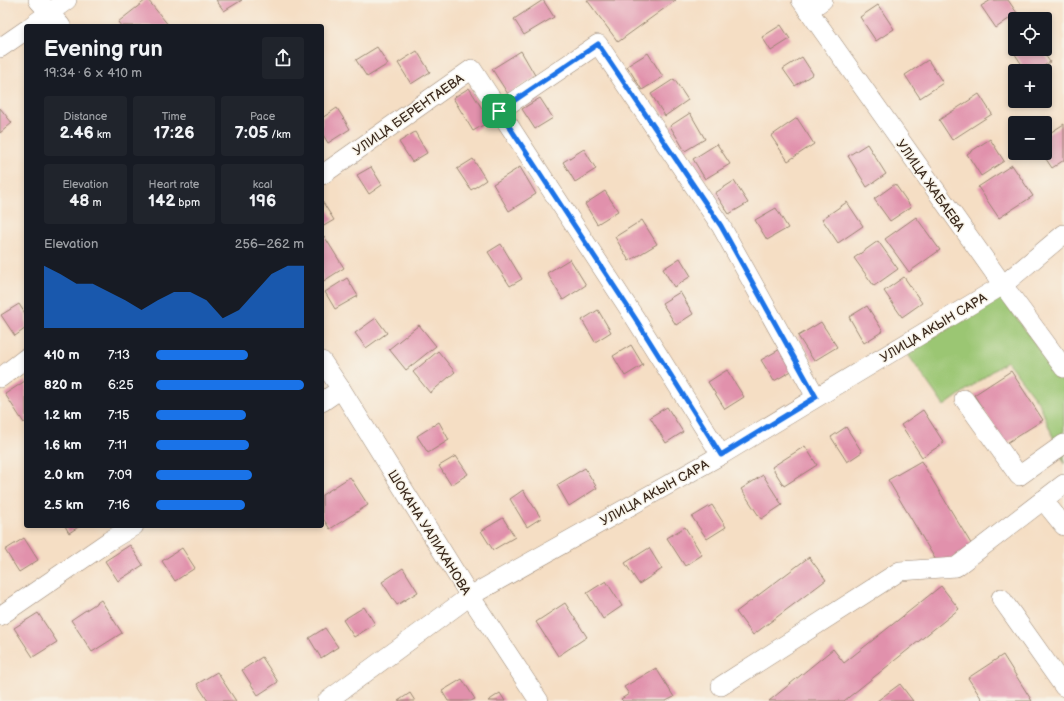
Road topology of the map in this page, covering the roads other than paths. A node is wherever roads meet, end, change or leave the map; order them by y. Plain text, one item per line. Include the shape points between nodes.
1 (67, 0) edge
2 (811, 4) edge
3 (50, 13) edge
4 (34, 24) edge
5 (24, 31) edge
6 (0, 48) edge
7 (499, 111) junction
8 (324, 174) edge
9 (1064, 234) edge
10 (1003, 285) junction
11 (24, 360) edge
12 (324, 365) edge
13 (1064, 368) edge
14 (0, 378) edge
15 (341, 389) junction
16 (816, 397) junction
17 (964, 399) dead end
18 (324, 401) edge
19 (1064, 444) edge
20 (721, 455) junction
21 (1064, 484) edge
22 (1044, 500) junction
23 (1064, 526) edge
24 (131, 528) edge
25 (470, 596) junction
26 (1001, 598) dead end
27 (0, 616) edge
28 (721, 686) dead end
29 (1064, 687) edge
30 (327, 701) edge
31 (539, 701) edge

1 - 3 street
2 - 10 street, УЛИЦА ЖАБАЕВА
3 - 4 street
5 - 6 street
7 - 8 street, УЛИЦА БЕРЕНТАЕВА via 472,69
7 - 16 street via 598,44 721,226
7 - 20 street, УЛИЦА БЕРЕНТАЕВА via 631,311
9 - 10 street, УЛИЦА АКЫН САРА
10 - 13 street, УЛИЦА ЖАБАЕВА
10 - 16 street, УЛИЦА АКЫН САРА
11 - 14 street
12 - 15 street, ШОКАНА УАЛИХАНОВА
15 - 18 street
15 - 25 street, ШОКАНА УАЛИХАНОВА
16 - 20 street, УЛИЦА АКЫН САРА
17 - 19 street via 1019,476
20 - 25 street, УЛИЦА АКЫН САРА
21 - 22 street
22 - 23 street
22 - 28 street via 956,567 900,571
24 - 27 street
25 - 30 street, УЛИЦА АКЫН САРА
25 - 31 street, ШОКАНА УАЛИХАНОВА
26 - 29 street

